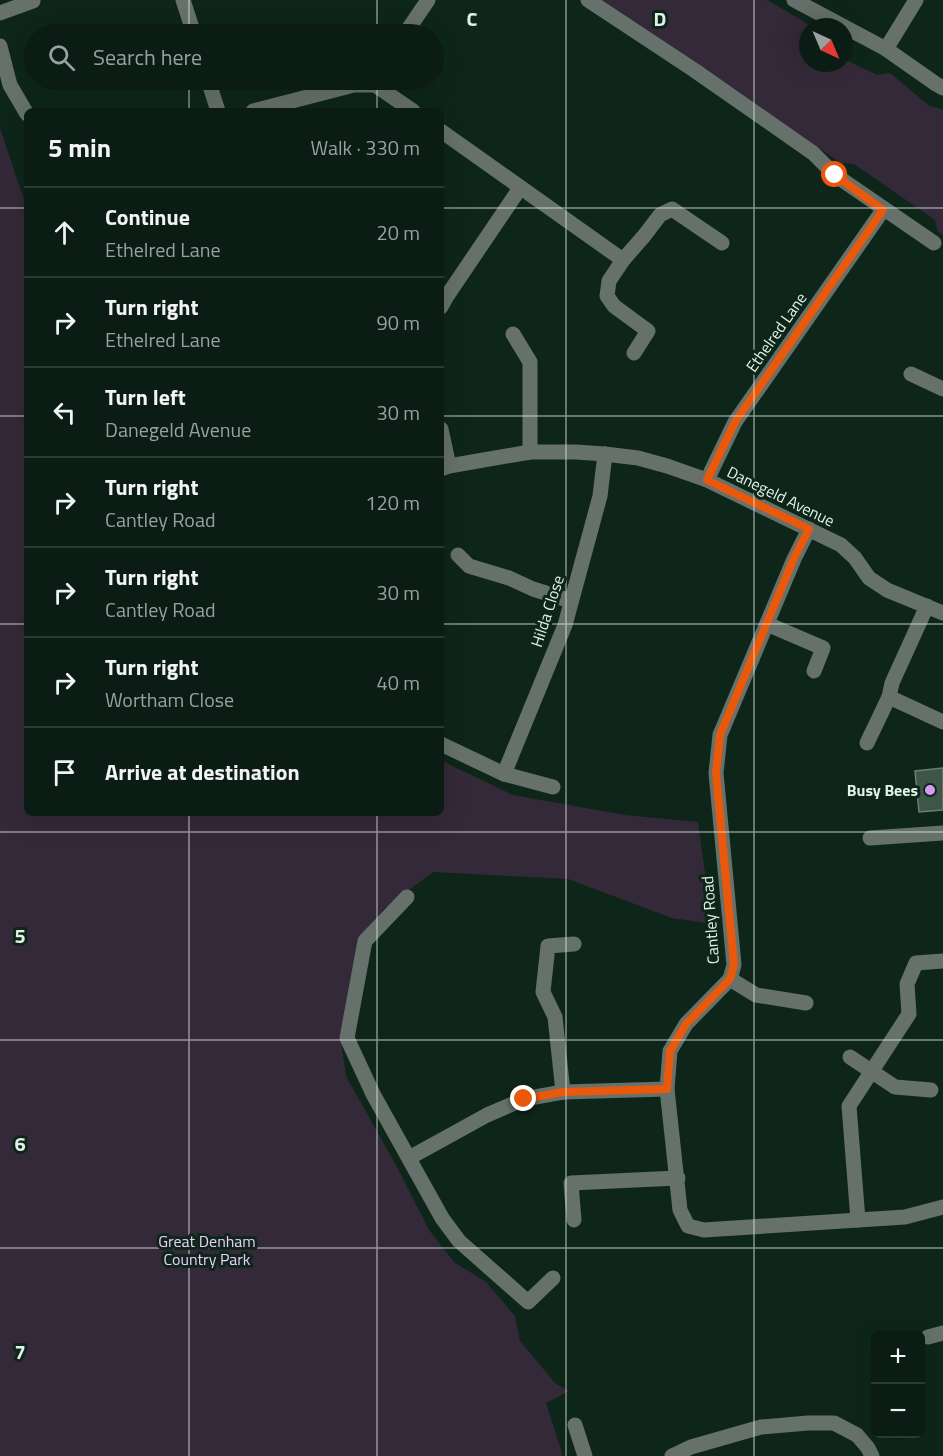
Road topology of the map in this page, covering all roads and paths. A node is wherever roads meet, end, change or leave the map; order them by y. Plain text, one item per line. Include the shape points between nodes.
1 (183, 0) edge
2 (428, 0) edge
3 (588, 0) edge
4 (794, 0) edge
5 (916, 0) edge
6 (33, 1) edge
7 (0, 13) edge
8 (191, 24) edge
9 (412, 24) edge
10 (0, 45) edge
11 (886, 49) junction
12 (939, 86) edge
13 (211, 90) edge
14 (335, 90) edge
15 (386, 90) edge
16 (217, 108) edge
17 (267, 108) edge
18 (409, 108) edge
19 (24, 109) edge
20 (444, 137) edge
21 (520, 188) junction
22 (883, 210) junction
23 (722, 243) dead end
24 (934, 243) dead end
25 (623, 260) junction
26 (444, 302) edge
27 (513, 334) dead end
28 (634, 353) dead end
29 (911, 374) dead end
30 (943, 388) edge
31 (530, 453) junction
32 (605, 454) junction
33 (445, 467) edge
34 (707, 480) junction
35 (809, 529) junction
36 (458, 555) dead end
37 (571, 601) junction
38 (927, 606) junction
39 (943, 614) edge
40 (767, 624) junction
41 (814, 671) dead end
42 (889, 697) junction
43 (943, 722) edge
44 (867, 744) dead end
45 (447, 747) edge
46 (504, 774) junction
47 (553, 787) dead end
48 (943, 833) edge
49 (870, 838) dead end
50 (407, 897) dead end
51 (574, 944) dead end
52 (943, 961) edge
53 (730, 979) junction
54 (806, 1003) dead end
55 (850, 1057) dead end
56 (871, 1071) junction
57 (667, 1089) junction
58 (931, 1090) dead end
59 (563, 1092) junction
60 (409, 1158) junction
61 (678, 1178) junction
62 (942, 1211) edge
63 (574, 1220) dead end
64 (858, 1220) junction
65 (553, 1278) dead end
66 (575, 1425) dead end
67 (585, 1456) edge
68 (672, 1456) edge
69 (872, 1456) edge

1 - 8 street
2 - 9 street
3 - 22 street via 813,153 835,175
4 - 11 street
5 - 11 street
6 - 7 street
10 - 19 street via 10,85
11 - 12 street
13 - 16 street
14 - 17 street
15 - 18 street
20 - 21 street
21 - 25 street
21 - 26 street
22 - 24 street
22 - 34 street, Ethelred Lane via 735,422
23 - 25 street via 672,209 660,215
25 - 28 street via 609,281 607,296 614,306 648,331
27 - 31 street via 530,362
29 - 30 street
31 - 32 street, Danegeld Avenue
31 - 33 street, Danegeld Avenue
32 - 34 street, Danegeld Avenue via 638,458
32 - 37 street, Hilda Close via 600,496
34 - 35 street, Danegeld Avenue
35 - 38 street, Danegeld Avenue via 842,545 869,578 887,590
35 - 40 street, Cantley Road
36 - 37 street via 469,566
37 - 46 street, Hilda Close via 565,626
38 - 39 street, Danegeld Avenue
38 - 42 street
40 - 41 street via 823,648
40 - 53 street, Cantley Road via 720,735 716,773 734,965
42 - 43 street
42 - 44 street
45 - 46 street
46 - 47 street
48 - 49 street
50 - 60 street via 365,941 347,1038
51 - 59 street via 548,946 543,992 555,1017
52 - 56 street via 916,963 907,984 909,1014
53 - 54 street via 756,995
53 - 57 street, Cantley Road via 686,1024 670,1051
55 - 56 street
56 - 58 street via 895,1087
56 - 64 street via 849,1106
57 - 59 street
57 - 61 street, Cantley Road
59 - 60 street via 524,1099 486,1115
60 - 65 street via 459,1241 528,1302
61 - 63 street via 572,1183
61 - 64 street, Cantley Road via 680,1210 688,1226 704,1230
62 - 64 street, Cantley Road
66 - 67 street
68 - 69 street via 761,1427 834,1423 857,1435

